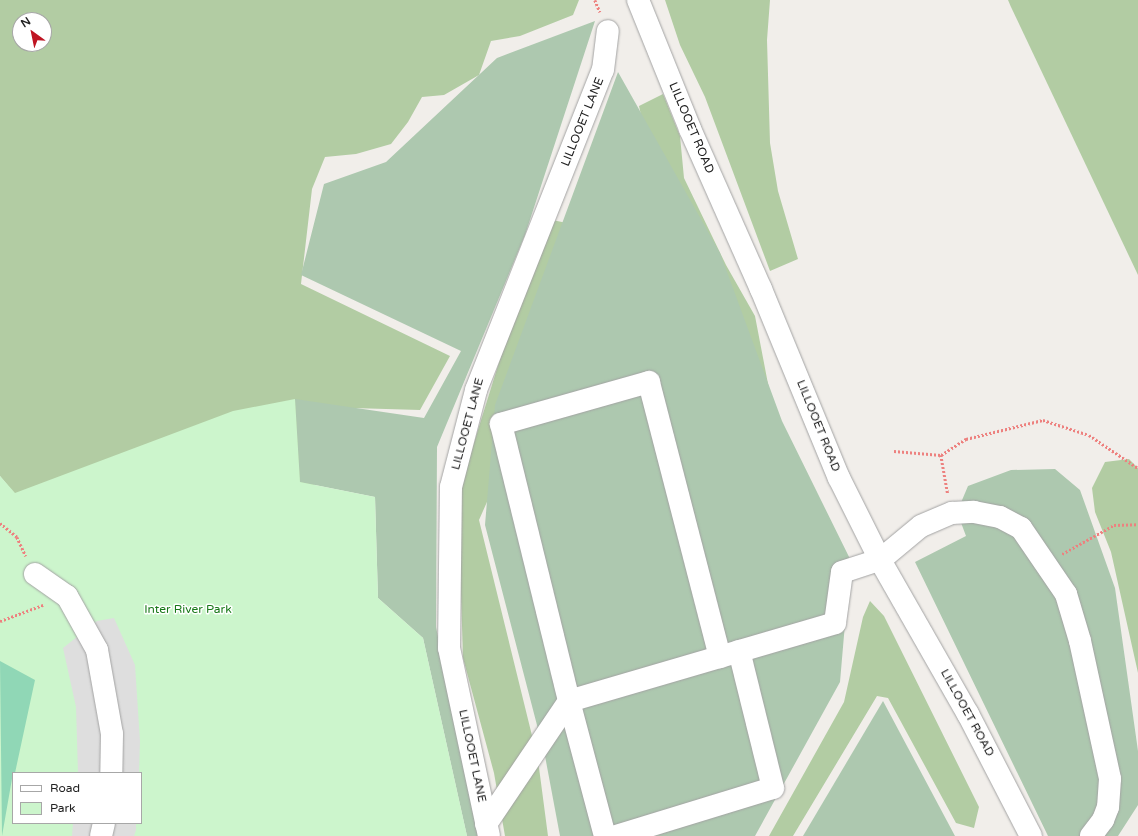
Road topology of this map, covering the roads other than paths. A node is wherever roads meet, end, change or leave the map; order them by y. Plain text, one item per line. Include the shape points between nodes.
1 (638, 0) edge
2 (608, 32) dead end
3 (880, 560) junction
4 (35, 574) road end
5 (729, 654) junction
6 (569, 701) junction
7 (111, 772) edge
8 (104, 824) edge
9 (488, 830) edge
10 (101, 836) edge
11 (605, 836) edge
12 (616, 836) edge
13 (1031, 836) edge
14 (1091, 836) edge

1 - 3 street, LILLOOET ROAD via 690,129 761,288 839,478
2 - 9 street, LILLOOET LANE via 603,70 476,390 451,487 449,648
3 - 5 street via 842,572 835,623
3 - 13 street, LILLOOET ROAD via 968,714
3 - 14 street via 921,526 952,513 974,512 1000,517 1021,528 1066,594 1080,641 1110,779 1108,807 1103,820
4 - 7 street via 67,596 97,650 112,734
5 - 6 street
5 - 6 street via 648,382 501,424
5 - 12 street via 773,788
6 - 9 street
6 - 11 street
8 - 10 street

